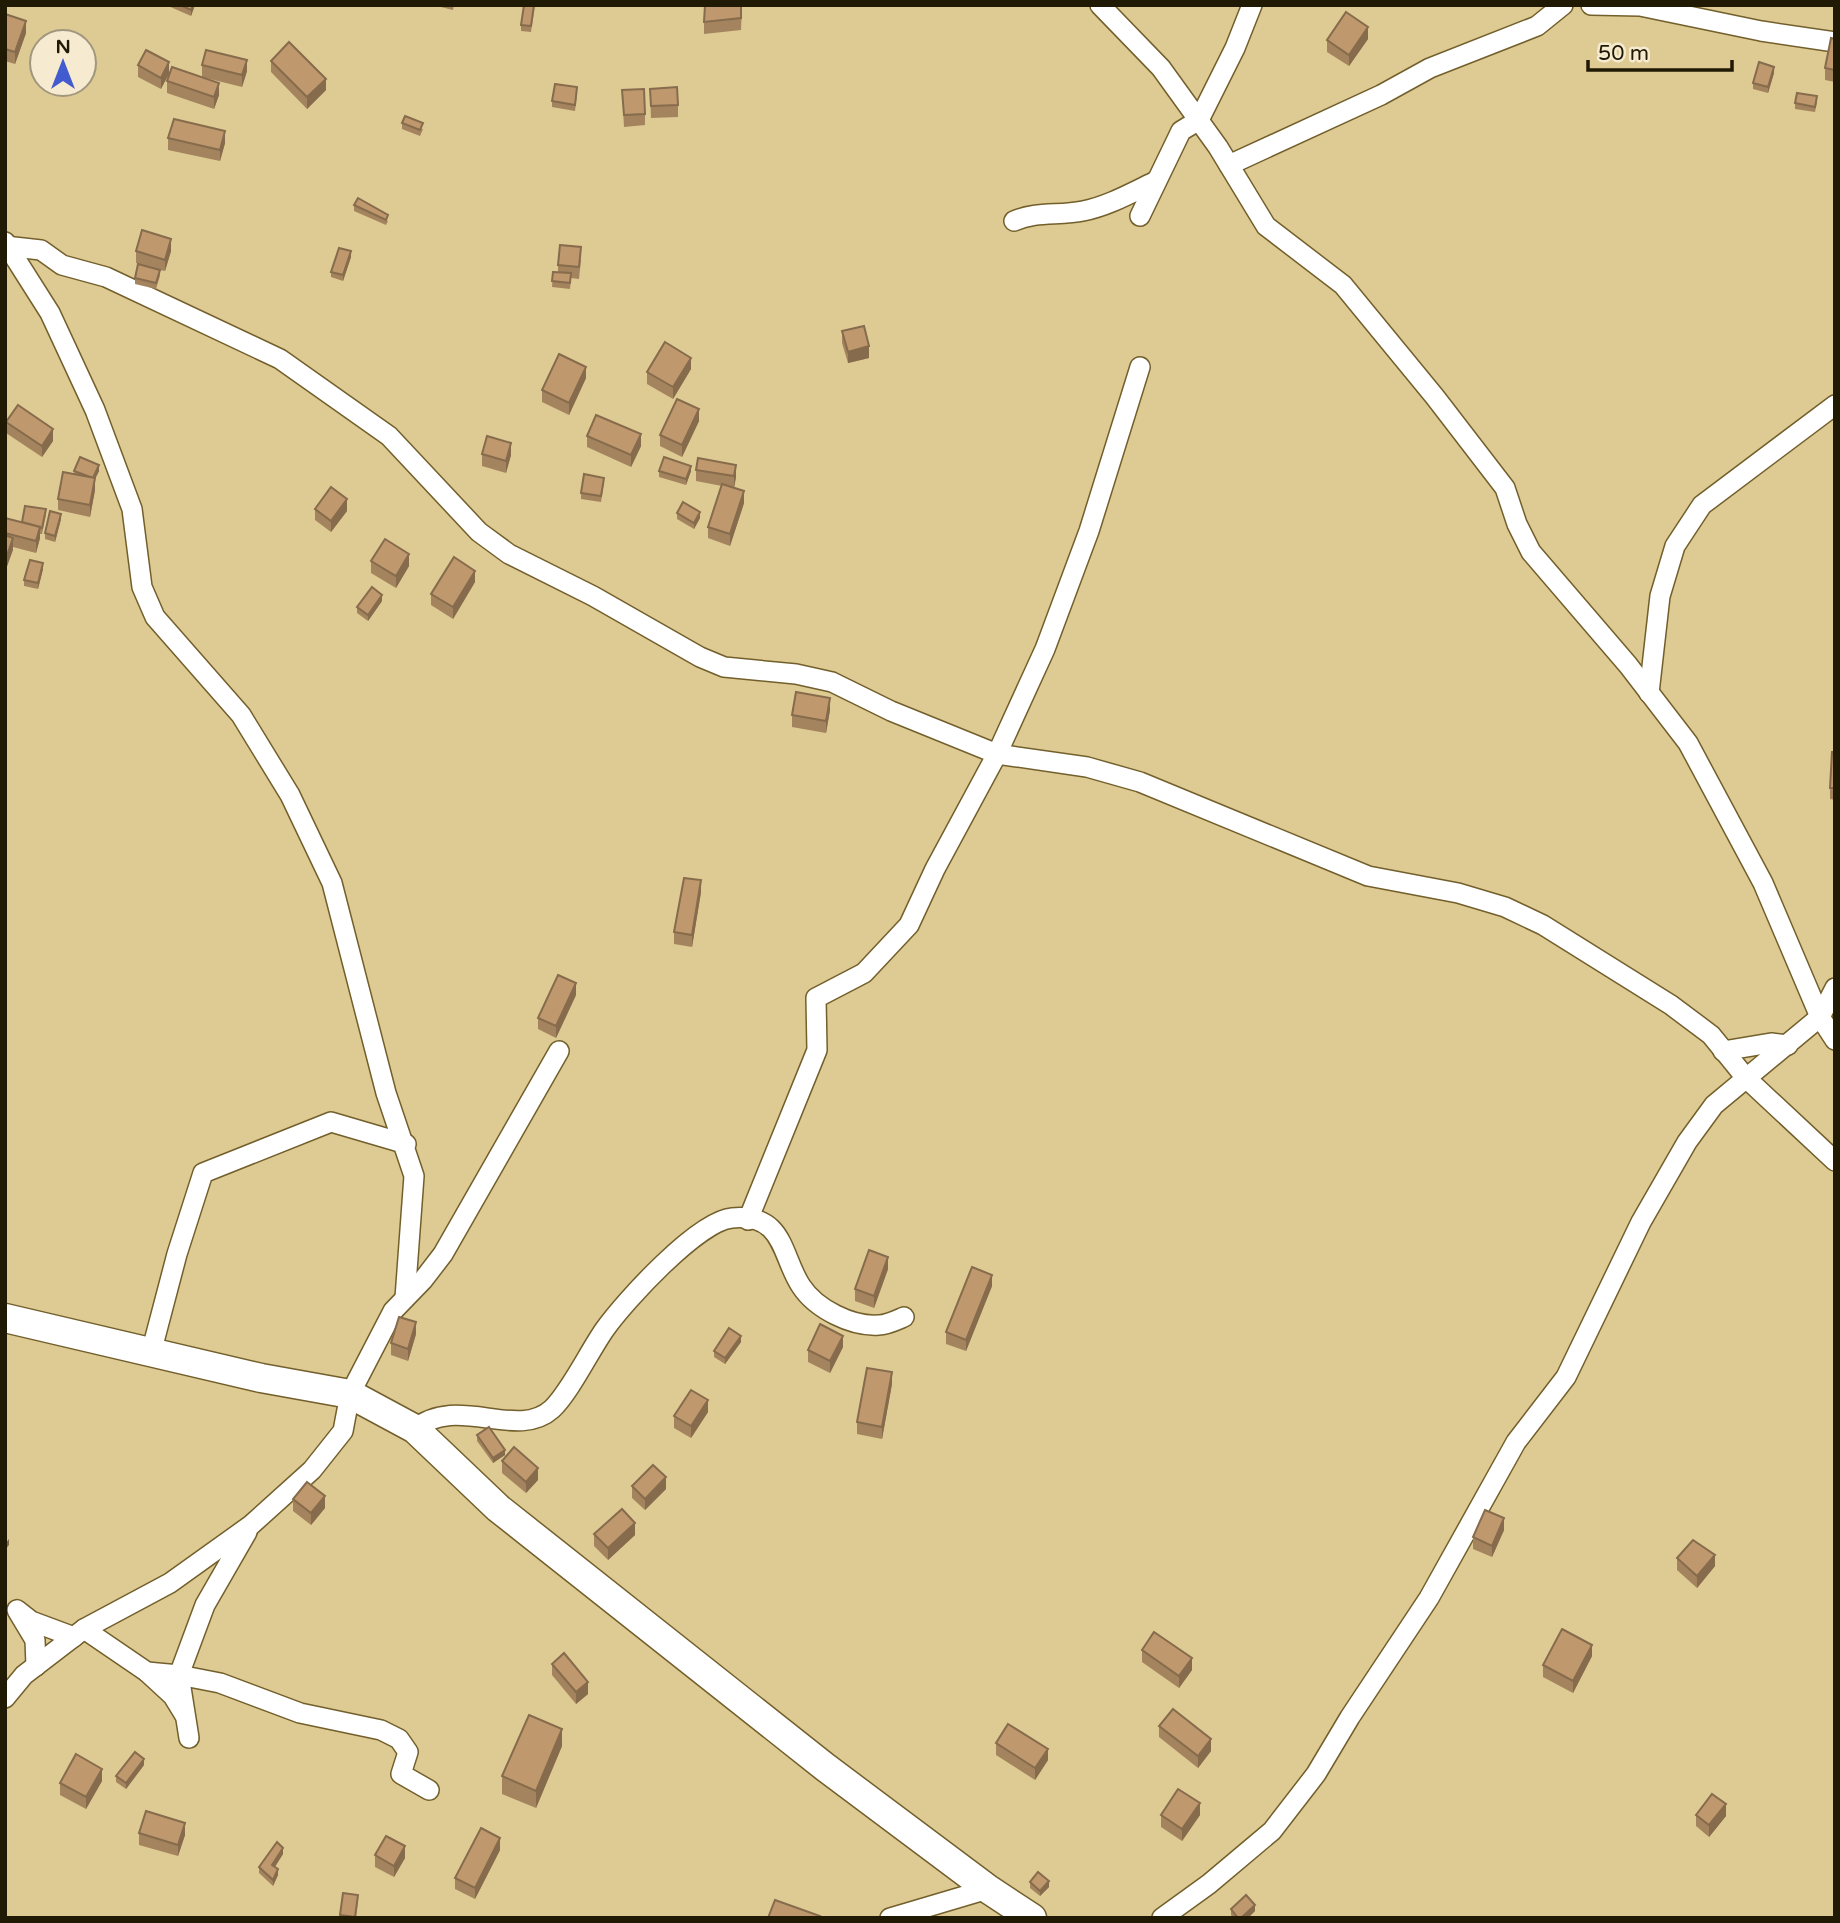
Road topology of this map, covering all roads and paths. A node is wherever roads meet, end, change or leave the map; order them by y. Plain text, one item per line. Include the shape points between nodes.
1 (1100, 5) edge
2 (1252, 5) edge
3 (1563, 5) edge
4 (1591, 5) edge
5 (1835, 42) edge
6 (1199, 120) junction
7 (1229, 165) junction
8 (1154, 182) junction
9 (1140, 216) dead end
10 (1014, 221) dead end
11 (6, 245) edge
12 (41, 250) junction
13 (34, 285) junction
14 (1140, 367) dead end
15 (1835, 405) edge
16 (1649, 693) junction
17 (997, 754) junction
18 (1835, 988) edge
19 (1820, 1017) junction
20 (1835, 1040) edge
21 (1788, 1045) junction
22 (559, 1051) dead end
23 (1723, 1051) junction
24 (1746, 1078) junction
25 (406, 1144) junction
26 (1835, 1161) edge
27 (748, 1220) junction
28 (405, 1298) junction
29 (904, 1317) dead end
30 (5, 1318) edge
31 (151, 1353) junction
32 (350, 1394) junction
33 (415, 1429) junction
34 (251, 1525) junction
35 (11, 1607) edge
36 (79, 1633) junction
37 (195, 1636) junction
38 (36, 1666) junction
39 (147, 1672) junction
40 (179, 1675) junction
41 (210, 1681) junction
42 (5, 1698) edge
43 (184, 1714) junction
44 (190, 1738) dead end
45 (429, 1790) dead end
46 (988, 1889) junction
47 (890, 1918) edge
48 (1032, 1918) edge
49 (1162, 1918) edge

1 - 6 street via 1161,68
2 - 6 street
3 - 7 street via 1537,26 1430,68
4 - 5 street via 1640,6
6 - 7 street
6 - 8 street via 1181,131
7 - 16 street via 1266,226 1343,285 1435,397 1505,488 1531,552
8 - 9 street
8 - 10 street via 1082,211 1027,215
11 - 12 street
11 - 13 street
12 - 13 street via 33,269
12 - 17 street via 62,265 106,276 280,359 389,436 479,532 509,554 700,657 724,667 832,682
13 - 25 street via 120,473 132,509 142,587 155,617 241,715 290,795 332,883 386,1093
14 - 17 street via 1089,531 1045,649
15 - 16 street via 1702,505 1675,546 1660,596
16 - 19 street via 1688,743 1763,883
17 - 23 street via 1087,767 1140,782 1368,876 1505,907 1543,925 1671,1005 1711,1035
17 - 27 street via 909,925 864,973 816,998 817,1050
18 - 19 street
19 - 20 street
19 - 21 street
21 - 23 street via 1771,1043
21 - 24 street
22 - 28 street via 443,1254
23 - 24 street
24 - 26 street
24 - 49 street via 1714,1105 1687,1142 1623,1257 1566,1377 1516,1442 1429,1598 1317,1774 1272,1831
25 - 28 street via 414,1188
25 - 31 street via 331,1122 203,1173
27 - 29 street via 775,1232 800,1285 814,1301 864,1324 881,1325
27 - 33 street via 731,1218 701,1232 669,1258 607,1327 553,1408 535,1419 444,1415
28 - 32 street via 393,1311
30 - 31 main road
31 - 32 main road
32 - 33 main road
32 - 34 street via 343,1431 312,1470
33 - 46 main road via 498,1508 825,1767
34 - 36 street via 170,1583
34 - 37 street via 205,1605
35 - 36 street via 31,1620
35 - 38 street via 35,1640
36 - 38 street
36 - 39 street
37 - 40 street
37 - 41 street via 195,1658
38 - 42 street
39 - 40 street
39 - 43 street via 173,1696
40 - 41 street
40 - 43 street
41 - 45 street via 300,1713 381,1730 399,1739 408,1752 401,1774
43 - 44 street
46 - 47 street
46 - 48 main road

